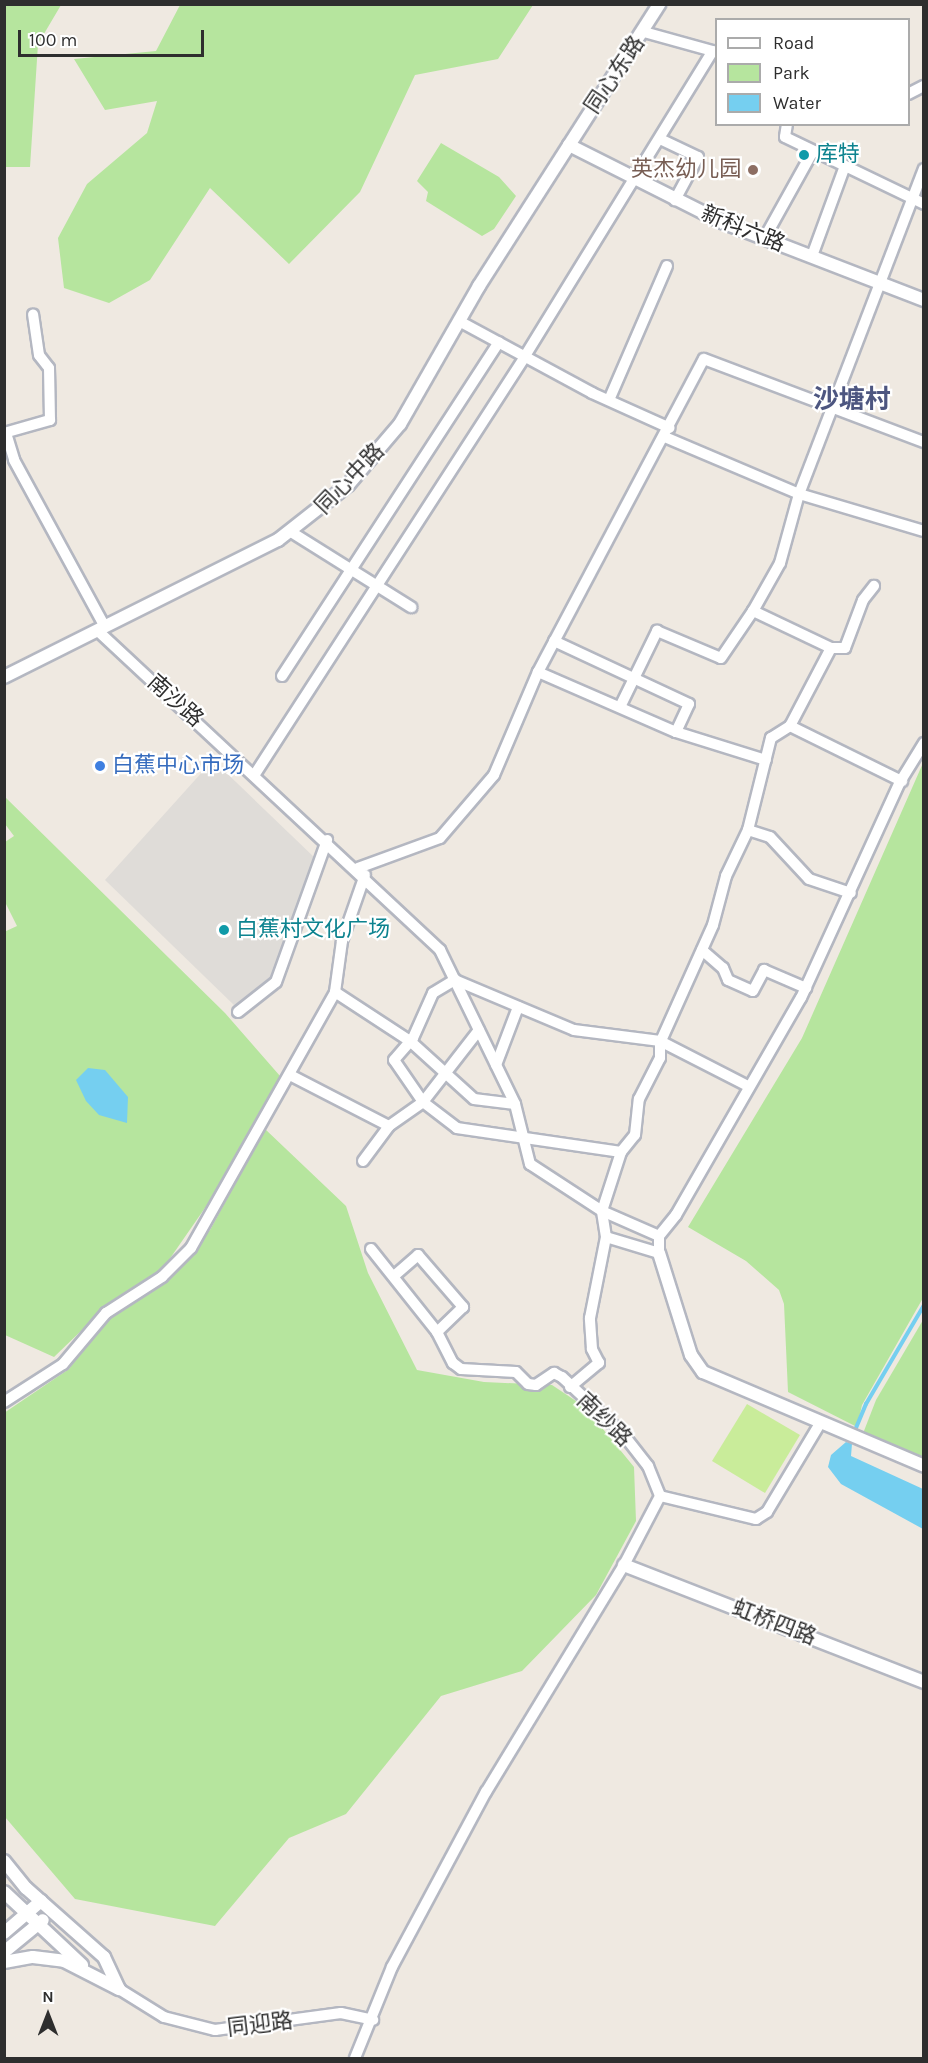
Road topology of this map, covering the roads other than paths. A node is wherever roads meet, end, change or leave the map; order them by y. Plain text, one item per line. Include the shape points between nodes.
1 (659, 4) edge
2 (644, 32) junction
3 (715, 52) edge
4 (924, 86) edge
5 (910, 93) edge
6 (787, 126) edge
7 (660, 139) junction
8 (569, 145) junction
9 (813, 151) junction
10 (845, 166) junction
11 (924, 169) edge
12 (634, 181) junction
13 (675, 200) junction
14 (919, 202) edge
15 (764, 239) junction
16 (812, 256) junction
17 (667, 266) dead end
18 (879, 281) junction
19 (924, 300) edge
20 (33, 314) dead end
21 (459, 321) junction
22 (499, 342) junction
23 (525, 356) junction
24 (609, 400) junction
25 (831, 410) junction
26 (668, 432) junction
27 (5, 433) edge
28 (924, 442) edge
29 (799, 494) junction
30 (924, 531) edge
31 (291, 532) junction
32 (351, 569) junction
33 (377, 585) junction
34 (874, 586) dead end
35 (411, 607) dead end
36 (753, 611) junction
37 (102, 629) junction
38 (554, 641) junction
39 (831, 648) junction
40 (538, 672) junction
41 (4, 676) edge
42 (282, 676) dead end
43 (634, 678) junction
44 (620, 707) junction
45 (790, 726) junction
46 (676, 732) junction
47 (924, 743) edge
48 (765, 760) junction
49 (255, 774) junction
50 (902, 781) junction
51 (748, 830) junction
52 (327, 840) junction
53 (361, 872) junction
54 (851, 893) junction
55 (702, 950) junction
56 (455, 980) junction
57 (806, 988) junction
58 (334, 992) junction
59 (518, 1007) junction
60 (238, 1012) dead end
61 (479, 1030) junction
62 (410, 1041) junction
63 (660, 1041) junction
64 (496, 1065) junction
65 (446, 1073) junction
66 (290, 1075) junction
67 (748, 1086) junction
68 (423, 1102) junction
69 (515, 1104) junction
70 (389, 1126) junction
71 (522, 1138) junction
72 (621, 1152) junction
73 (363, 1161) dead end
74 (602, 1211) junction
75 (659, 1236) junction
76 (606, 1237) junction
77 (371, 1249) dead end
78 (658, 1253) junction
79 (394, 1276) junction
80 (437, 1332) junction
81 (570, 1387) junction
82 (4, 1402) edge
83 (819, 1425) junction
84 (924, 1466) edge
85 (660, 1497) junction
86 (624, 1565) junction
87 (924, 1682) edge
88 (4, 1860) edge
89 (4, 1892) edge
90 (41, 1901) junction
91 (52, 1912) junction
92 (26, 1914) junction
93 (37, 1924) junction
94 (4, 1933) edge
95 (4, 1952) edge
96 (4, 1962) edge
97 (90, 1973) junction
98 (119, 1989) junction
99 (373, 2020) junction
100 (355, 2058) edge

1 - 2 street, 同心东路
2 - 3 street
2 - 8 street, 同心东路
3 - 7 street
4 - 5 street
6 - 9 street via 785,137
7 - 12 street
7 - 13 street via 698,157
8 - 12 street, 新科六路
8 - 21 street, 同心中路
9 - 10 street
9 - 15 street
10 - 14 street
10 - 16 street
11 - 14 street
12 - 13 street, 新科六路
12 - 23 street
13 - 15 street, 新科六路
14 - 18 street
15 - 16 street, 新科六路
16 - 18 street, 新科六路
17 - 24 street
18 - 19 street, 新科六路
18 - 25 street
20 - 27 street via 39,355 48,368 50,420
21 - 22 street
21 - 31 street, 同心中路 via 376,455 330,502
22 - 23 street
22 - 32 street
23 - 24 street
23 - 33 street
24 - 26 street
25 - 26 street via 704,359
25 - 28 street
25 - 29 street
26 - 29 street
26 - 38 street
27 - 37 street, 南沙路 via 14,460
29 - 30 street
29 - 36 street via 780,563
31 - 32 street
31 - 37 street, 同心中路
32 - 33 street
32 - 42 street
33 - 35 street
33 - 49 street
34 - 39 street via 863,600 844,648
36 - 39 street
36 - 43 street via 721,658 657,631
37 - 41 street, 同心中路
37 - 49 street, 南沙路
38 - 40 street
38 - 43 street
39 - 45 street
40 - 44 street
40 - 53 street via 494,775 470,808 440,838
43 - 44 street
43 - 46 street via 689,704
44 - 46 street
45 - 48 street via 771,738
45 - 50 street
46 - 48 street
47 - 50 street
48 - 51 street
49 - 52 street, 南沙路
50 - 54 street
51 - 54 street via 770,837 809,879
51 - 55 street via 726,876
52 - 53 street, 南沙路
52 - 60 street via 276,982
53 - 56 street, 南沙路 via 440,950
53 - 58 street via 342,941
54 - 57 street
55 - 57 street via 723,968 728,980 753,991 764,970
55 - 63 street
56 - 59 street
56 - 61 street, 南沙路
56 - 62 street via 433,993
57 - 67 street
58 - 62 street
58 - 66 street
59 - 63 street via 573,1030
59 - 64 street
61 - 64 street, 南沙路
61 - 65 street
62 - 65 street
62 - 68 street via 394,1059
63 - 67 street
63 - 72 street via 660,1058 639,1099 635,1135
64 - 69 street, 南沙路
65 - 68 street
65 - 69 street via 474,1099
66 - 70 street
66 - 82 street via 178,1264 124,1299 63,1364
67 - 75 street via 693,1188
68 - 70 street
68 - 71 street via 457,1128
69 - 71 street, 南沙路
70 - 73 street
71 - 72 street
71 - 74 street, 南沙路 via 530,1164
72 - 74 street
74 - 75 street, 南沙路
74 - 76 street, 南纱路
75 - 78 street
76 - 78 street
76 - 81 street, 南纱路 via 590,1318 592,1349 599,1363
77 - 79 street
78 - 83 street via 698,1367
79 - 80 street
79 - 80 street via 418,1255 463,1307
80 - 81 street via 461,1369 516,1372 528,1384 536,1385 554,1373
81 - 85 street, 南纱路 via 623,1434 648,1466
83 - 84 street
83 - 85 street via 767,1512 756,1519
85 - 86 street
86 - 87 street, 虹桥四路
86 - 99 street via 486,1792 393,1967
88 - 90 street
89 - 92 street
90 - 91 street
90 - 92 street
91 - 93 street
91 - 98 street via 104,1957
92 - 93 street
92 - 94 street
93 - 95 street
93 - 97 street
96 - 97 street via 48,1958
97 - 98 street
98 - 99 street, 同迎路 via 164,2017 214,2030 252,2029 340,2013
99 - 100 street

